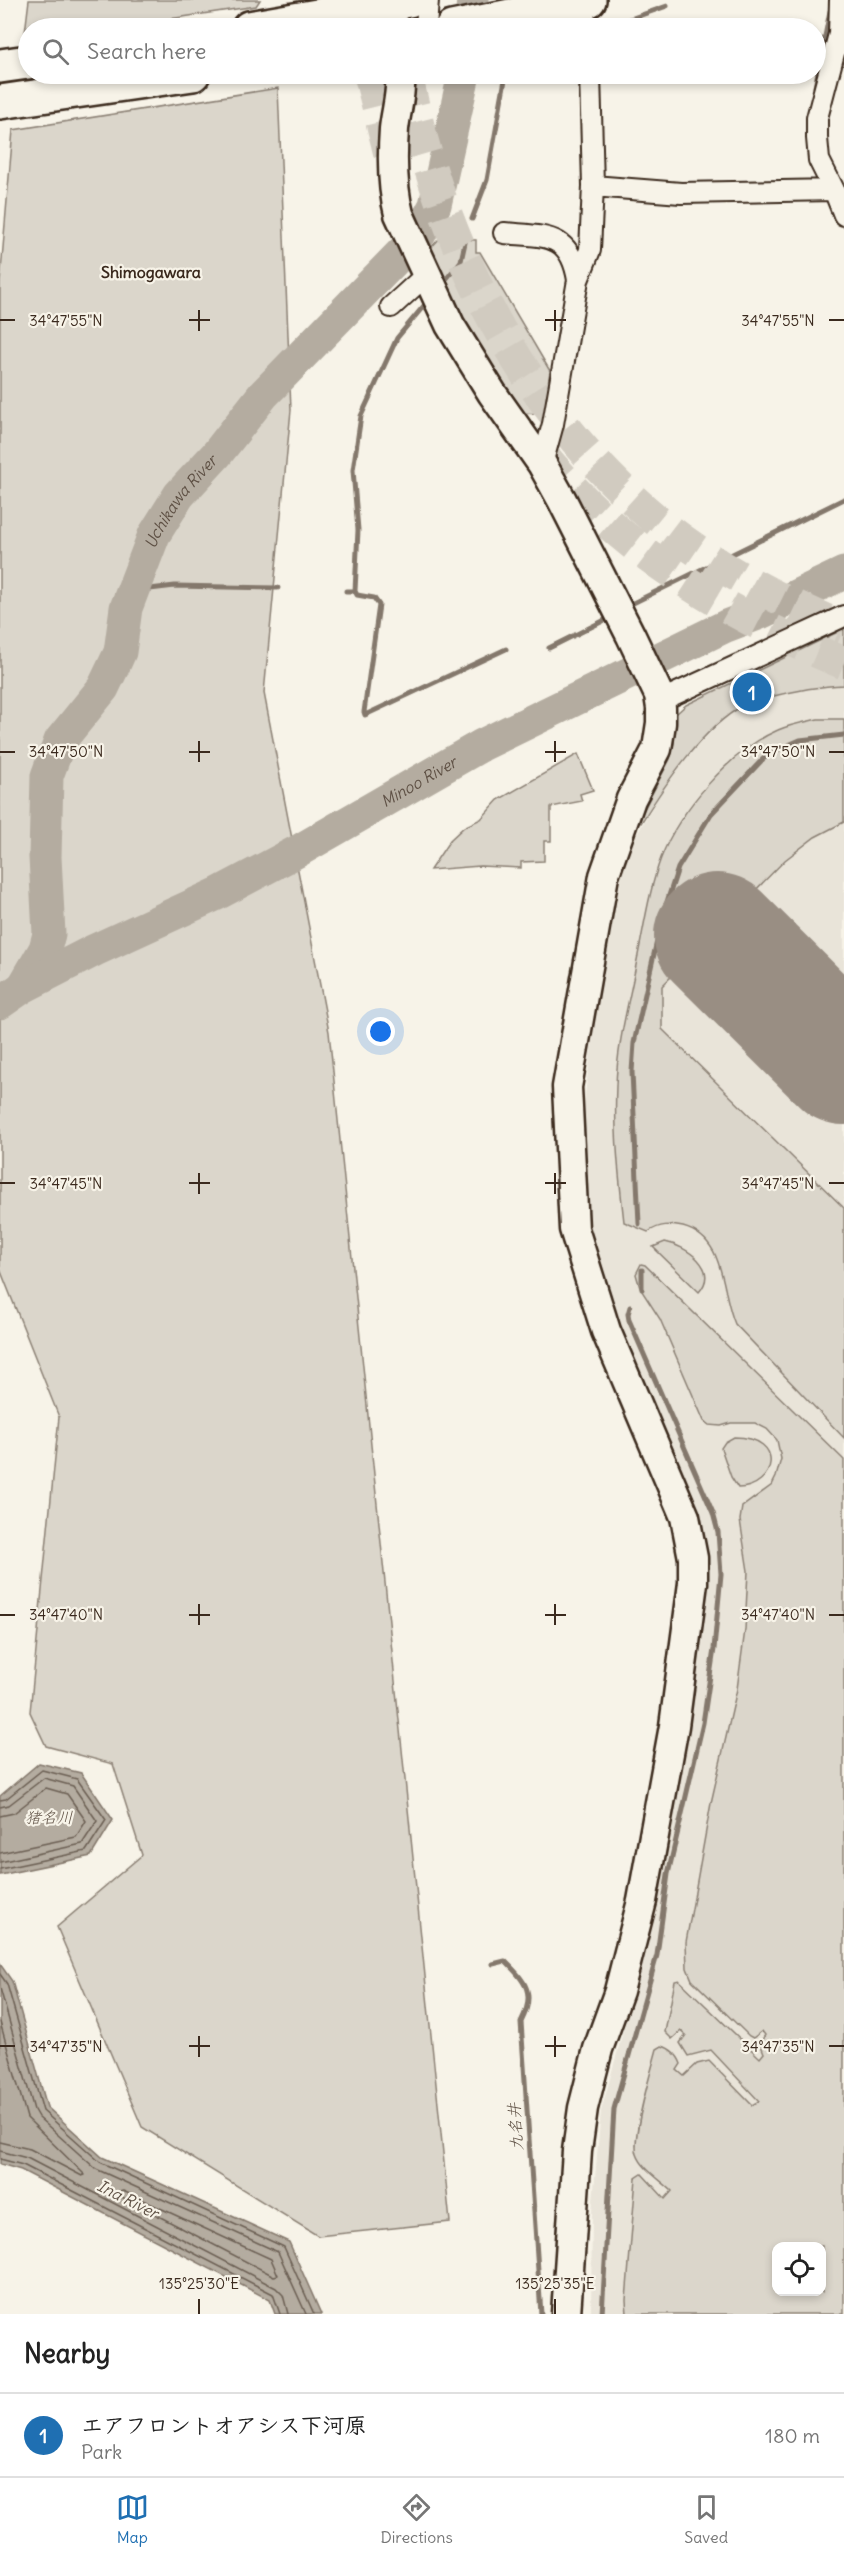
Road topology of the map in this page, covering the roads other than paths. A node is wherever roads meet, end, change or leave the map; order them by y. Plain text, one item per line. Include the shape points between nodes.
1 (428, 0) edge
2 (840, 0) edge
3 (395, 8) edge
4 (585, 10) edge
5 (322, 18) edge
6 (427, 18) edge
7 (515, 18) edge
8 (18, 63) edge
9 (0, 66) edge
10 (124, 84) edge
11 (401, 84) edge
12 (590, 84) edge
13 (826, 84) edge
14 (826, 84) edge
15 (0, 102) edge
16 (592, 186) junction
17 (834, 190) junction
18 (844, 215) edge
19 (504, 233) dead end
20 (424, 270) junction
21 (578, 280) junction
22 (391, 307) dead end
23 (542, 464) junction
24 (844, 615) edge
25 (660, 698) junction
26 (566, 2314) edge

1 - 6 street
2 - 13 street via 839,34
3 - 5 highway
4 - 7 highway
8 - 9 highway
10 - 15 highway
11 - 20 street via 393,145 396,204
12 - 16 street
14 - 17 street via 817,118 819,160
16 - 17 street via 681,193
16 - 21 street via 590,250
17 - 18 street
19 - 21 street via 547,237 561,243 573,258
20 - 22 street
20 - 23 street via 450,325
21 - 23 street via 553,424
23 - 25 street
24 - 25 street
25 - 26 street via 662,723 657,749 628,804 604,876 567,1087 574,1229 606,1331 685,1516 693,1583 674,1726 642,1901 583,2108

